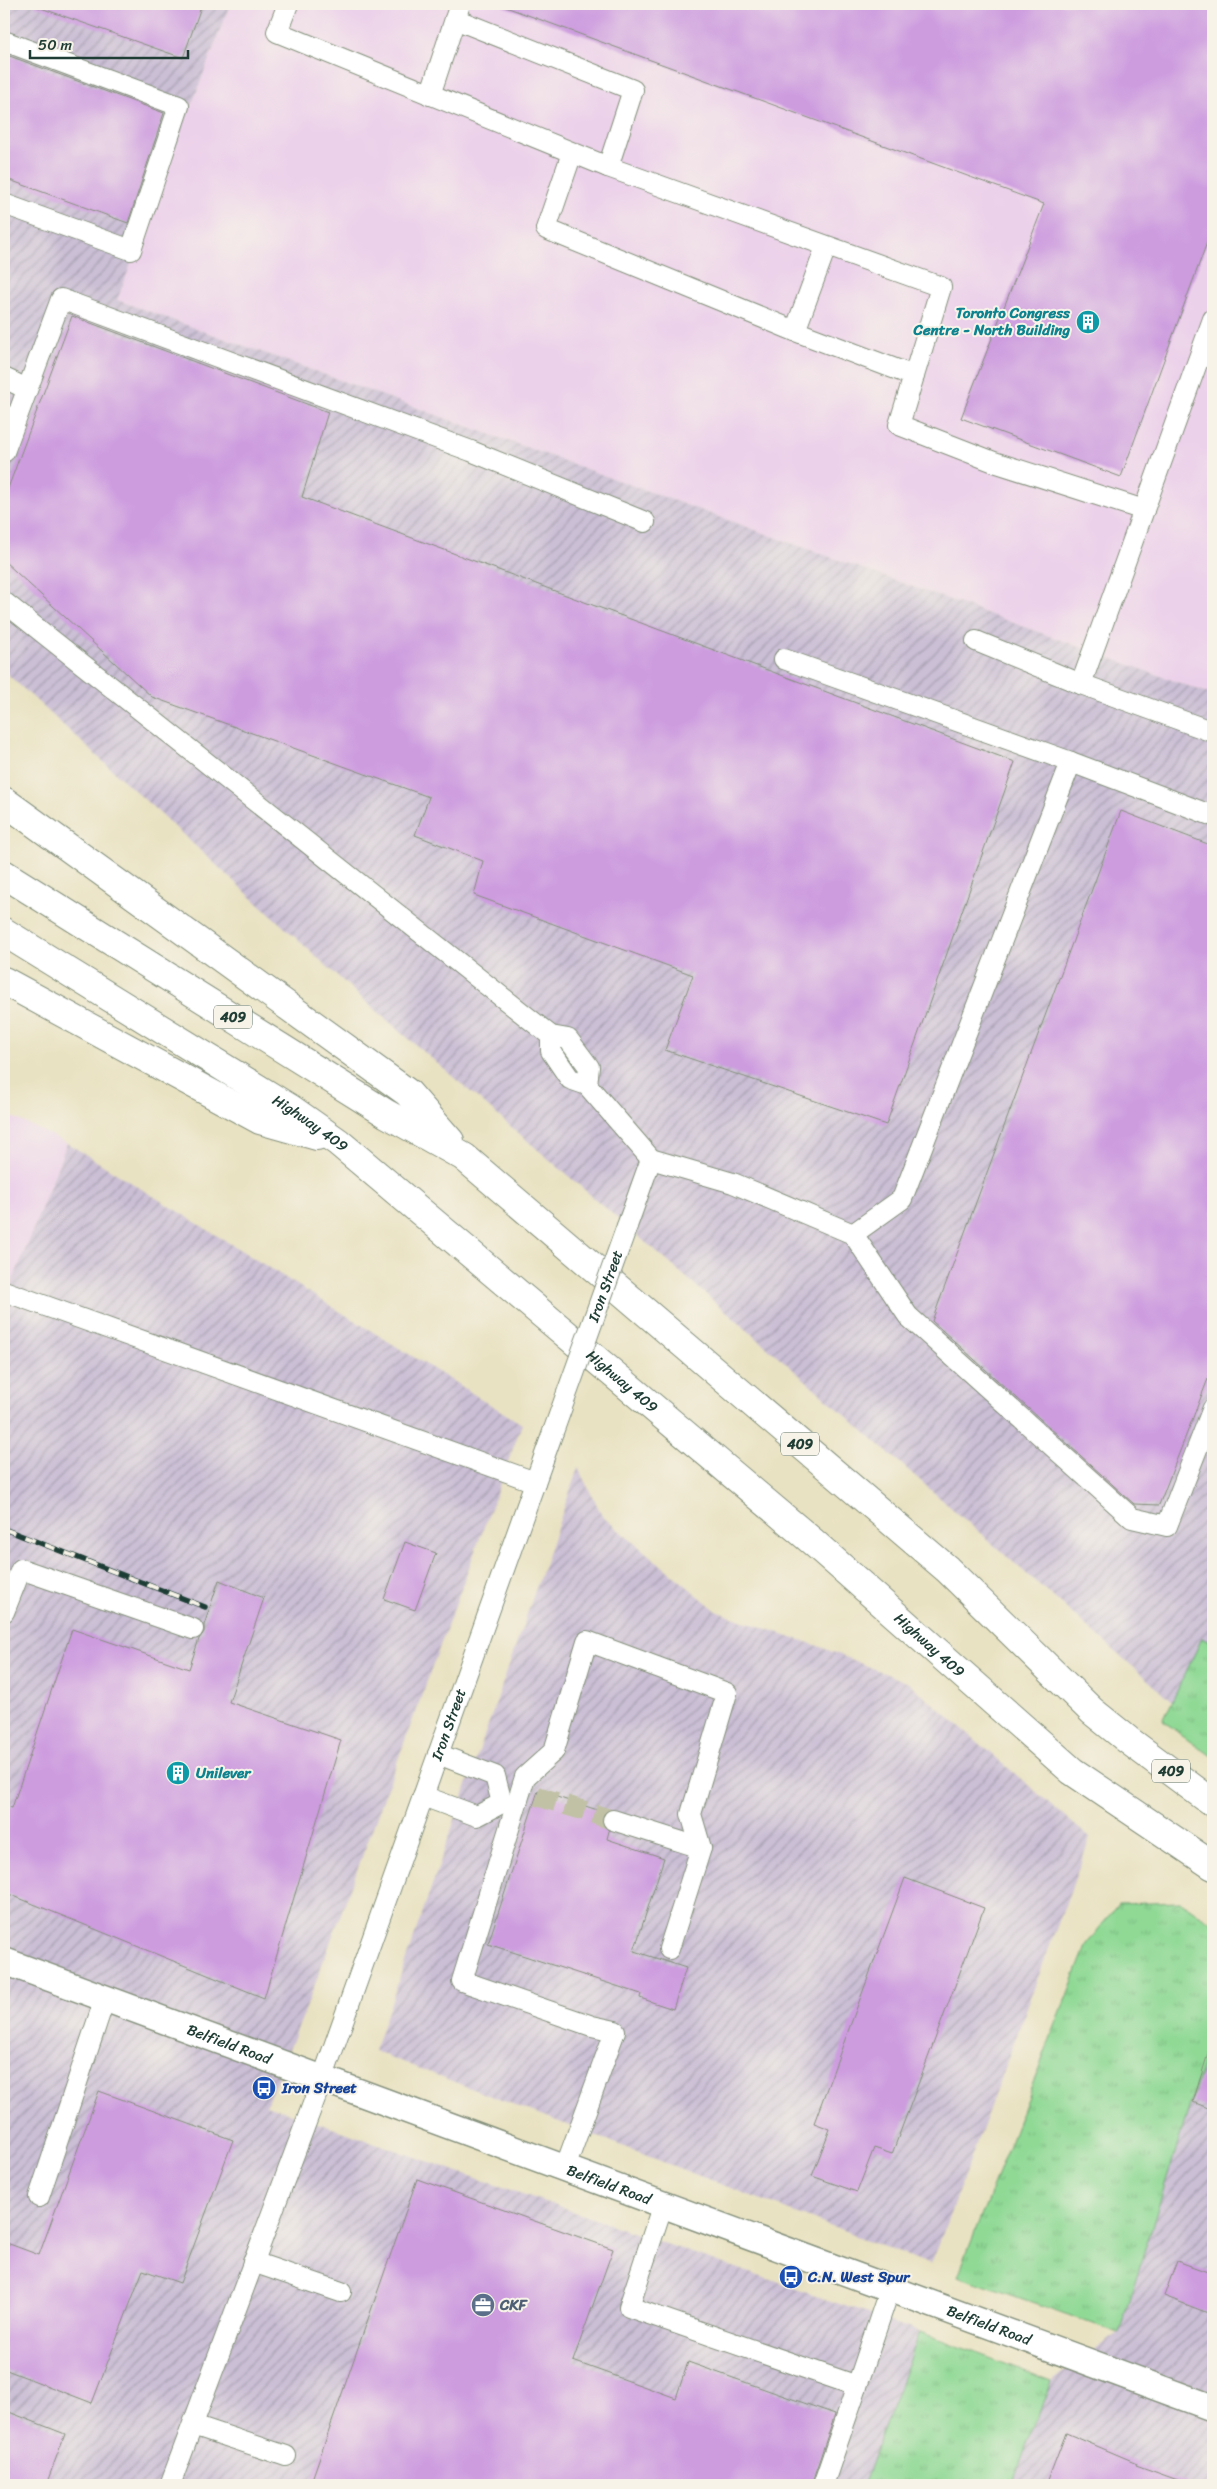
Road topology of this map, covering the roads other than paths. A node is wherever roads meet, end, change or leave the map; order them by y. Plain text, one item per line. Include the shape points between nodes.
1 (288, 4) edge
2 (458, 12) edge
3 (4, 42) edge
4 (430, 95) junction
5 (572, 153) junction
6 (608, 167) junction
7 (4, 204) edge
8 (826, 247) junction
9 (1213, 319) edge
10 (796, 331) junction
11 (914, 376) junction
12 (4, 378) edge
13 (27, 389) junction
14 (4, 452) edge
15 (1144, 510) junction
16 (645, 522) dead end
17 (4, 602) edge
18 (976, 641) dead end
19 (784, 659) dead end
20 (1081, 684) junction
21 (1213, 732) edge
22 (1071, 762) junction
23 (4, 801) edge
24 (1213, 816) edge
25 (4, 874) edge
26 (4, 932) edge
27 (4, 981) edge
28 (338, 1142) junction
29 (464, 1157) junction
30 (651, 1159) junction
31 (853, 1234) junction
32 (4, 1291) edge
33 (1213, 1408) edge
34 (535, 1482) junction
35 (4, 1612) edge
36 (192, 1629) dead end
37 (438, 1754) junction
38 (423, 1796) junction
39 (519, 1800) junction
40 (1213, 1802) edge
41 (613, 1820) tunnel mouth
42 (701, 1848) junction
43 (1213, 1866) edge
44 (669, 1949) dead end
45 (4, 1960) edge
46 (105, 1998) junction
47 (323, 2078) junction
48 (565, 2168) junction
49 (39, 2197) dead end
50 (663, 2204) junction
51 (254, 2262) junction
52 (890, 2288) junction
53 (341, 2292) dead end
54 (856, 2386) junction
55 (1213, 2408) edge
56 (192, 2425) junction
57 (286, 2456) dead end
58 (170, 2485) edge
59 (824, 2485) edge

1 - 4 street via 278,32
2 - 4 street
2 - 6 street via 633,90
3 - 7 street via 179,106 131,250
4 - 5 street
5 - 6 street
5 - 10 street via 546,229
6 - 8 street
8 - 10 street
8 - 11 street via 941,287
9 - 15 street
10 - 11 street
11 - 15 street via 899,425 994,462
12 - 13 street
13 - 14 street
13 - 16 street via 61,299 471,451
15 - 20 street
17 - 30 street via 551,1036 568,1039 589,1067 587,1084
18 - 20 street
19 - 22 street
20 - 21 street
22 - 24 street
22 - 31 street via 902,1199
23 - 29 highway via 408,1093
25 - 29 highway, 409 via 387,1114
26 - 28 highway, Highway 409 via 291,1109
27 - 28 highway via 260,1120
28 - 43 highway, Highway 409 via 813,1542 1072,1771
29 - 40 highway, 409 via 946,1569 1092,1711
30 - 31 street via 733,1183
30 - 34 street, Iron Street, bridge
31 - 33 street via 908,1316 1132,1518 1167,1526
32 - 34 street
34 - 37 street, Iron Street
35 - 36 street via 21,1569
37 - 38 street, Iron Street
37 - 39 street via 495,1776
38 - 39 street via 476,1816
38 - 47 street, Iron Street
39 - 42 street via 525,1777 554,1751 587,1641 727,1693 691,1814
39 - 48 street via 462,1980 592,2026 615,2031
41 - 42 street
42 - 44 street
45 - 46 main road, Belfield Road
46 - 47 main road, Belfield Road
46 - 49 street
47 - 48 main road, Belfield Road
47 - 51 street, Iron Street
48 - 50 main road, Belfield Road
50 - 52 main road, Belfield Road
50 - 54 street via 629,2307
51 - 53 street
51 - 56 street, Iron Street
52 - 54 street
52 - 55 main road, Belfield Road
54 - 59 street
56 - 57 street
56 - 58 street, Iron Street

